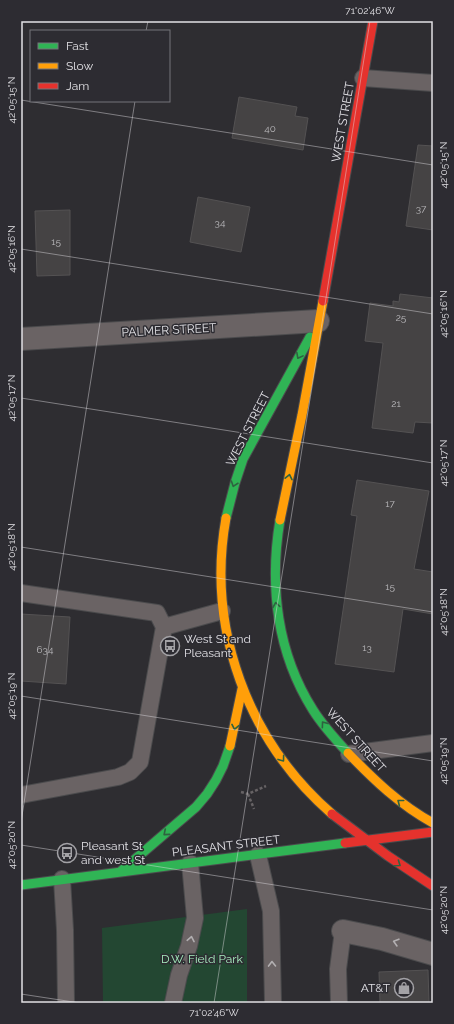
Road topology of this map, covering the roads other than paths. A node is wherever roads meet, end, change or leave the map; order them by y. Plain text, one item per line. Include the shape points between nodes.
1 (373, 21) edge
2 (363, 78) junction
3 (433, 83) edge
4 (318, 321) junction
5 (21, 339) edge
6 (21, 593) edge
7 (222, 611) junction
8 (164, 627) junction
9 (242, 689) junction
10 (433, 743) edge
11 (349, 754) junction
12 (21, 795) edge
13 (433, 823) edge
14 (433, 832) edge
15 (366, 841) junction
16 (258, 855) junction
17 (190, 862) junction
18 (120, 872) junction
19 (62, 879) junction
20 (21, 885) edge
21 (433, 886) edge
22 (343, 931) joint
23 (433, 954) edge
24 (66, 1003) edge
25 (173, 1003) edge
26 (273, 1003) edge
27 (339, 1003) edge

1 - 2 street, WEST STREET
2 - 3 lane
2 - 4 street, WEST STREET
4 - 5 street, PALMER STREET
4 -> 7 street, WEST STREET via 241,464 232,491 221,547 219,576
11 -> 4 street, WEST STREET via 313,710 300,685 280,630 275,600 276,542
6 - 8 lane via 157,613
7 - 8 lane
7 - 9 street, WEST STREET via 231,657
8 - 12 lane via 140,762 130,772 118,777
9 -> 15 street, WEST STREET via 268,739 298,782
9 -> 18 street via 225,762 206,797
10 - 11 lane
13 -> 11 street, WEST STREET via 388,792
14 - 15 street, PLEASANT STREET
15 - 16 street, PLEASANT STREET
15 -> 21 street, WEST STREET
16 - 17 street, PLEASANT STREET
26 -> 16 lane via 271,911
17 - 18 street, PLEASANT STREET
25 -> 17 lane via 195,918
18 - 19 street, PLEASANT STREET
19 - 20 street, PLEASANT STREET
19 - 24 lane
23 -> 22 street via 382,938
22 - 27 lane via 338,969

